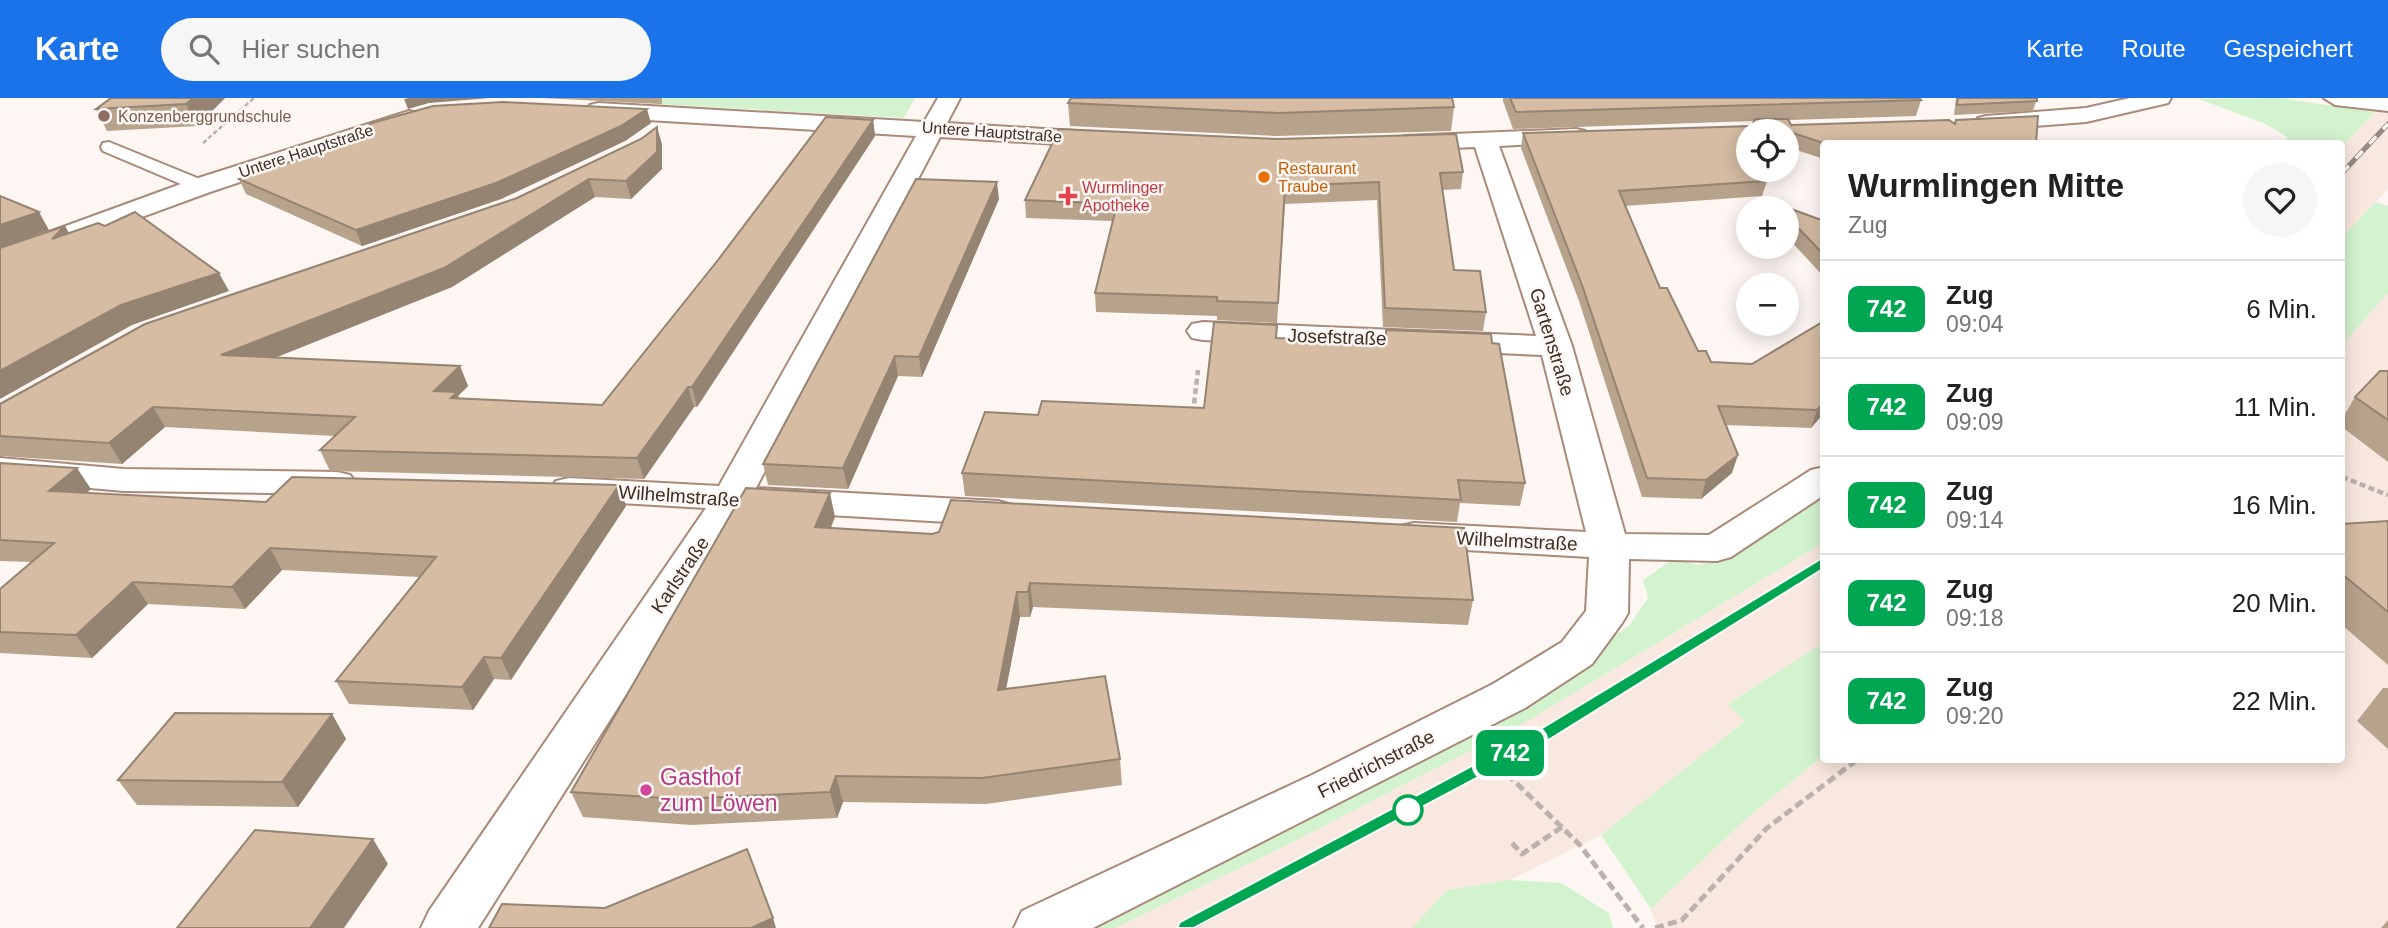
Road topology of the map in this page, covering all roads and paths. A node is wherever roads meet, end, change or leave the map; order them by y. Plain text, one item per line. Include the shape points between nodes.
1 (254, 98) edge
2 (2160, 98) edge
3 (2335, 98) edge
4 (2133, 101) edge
5 (2388, 104) edge
6 (578, 109) edge
7 (437, 111) edge
8 (941, 113) edge
9 (685, 114) junction
10 (1967, 123) edge
11 (1594, 135) edge
12 (645, 141) edge
13 (1126, 141) edge
14 (1485, 141) junction
15 (1387, 143) edge
16 (109, 148) dead end
17 (151, 165) junction
18 (201, 186) junction
19 (0, 260) edge
20 (1203, 331) joint
21 (1556, 346) junction
22 (1192, 427) edge
23 (0, 469) edge
24 (2345, 478) edge
25 (1820, 481) edge
26 (368, 484) edge
27 (532, 488) edge
28 (2388, 495) edge
29 (731, 499) junction
30 (1027, 514) edge
31 (1374, 533) edge
32 (1609, 546) junction
33 (1853, 763) edge
34 (1507, 774) dead end
35 (1562, 827) junction
36 (1512, 843) dead end
37 (448, 928) edge
38 (1041, 928) edge
39 (1643, 928) edge
40 (1655, 928) edge

1 - 17 path via 197,148
2 - 4 street
3 - 5 street
4 - 10 street via 2086,115
6 - 9 street, Untere Hauptstraße
7 - 18 street, Untere Hauptstraße via 359,132
8 - 9 street, Untere Hauptstraße
8 - 13 street, Untere Hauptstraße
8 - 29 street, Karlstraße
9 - 12 street
11 - 14 street
14 - 15 street
14 - 21 street, Gartenstraße
16 - 17 lane
17 - 18 lane
18 - 19 street, Untere Hauptstraße
20 - 21 street, Josefstraße
20 - 22 path
21 - 32 street, Gartenstraße
23 - 26 street via 124,480
24 - 28 path
25 - 32 street via 1717,548
27 - 29 street, Wilhelmstraße
29 - 30 street, Wilhelmstraße
29 - 37 street, Karlstraße
31 - 32 street, Wilhelmstraße
32 - 38 street, Friedrichstraße via 1607,613 1577,653 1509,696 1365,770
33 - 40 path via 1767,828 1682,920
34 - 35 path
35 - 36 path via 1522,854
35 - 39 path

